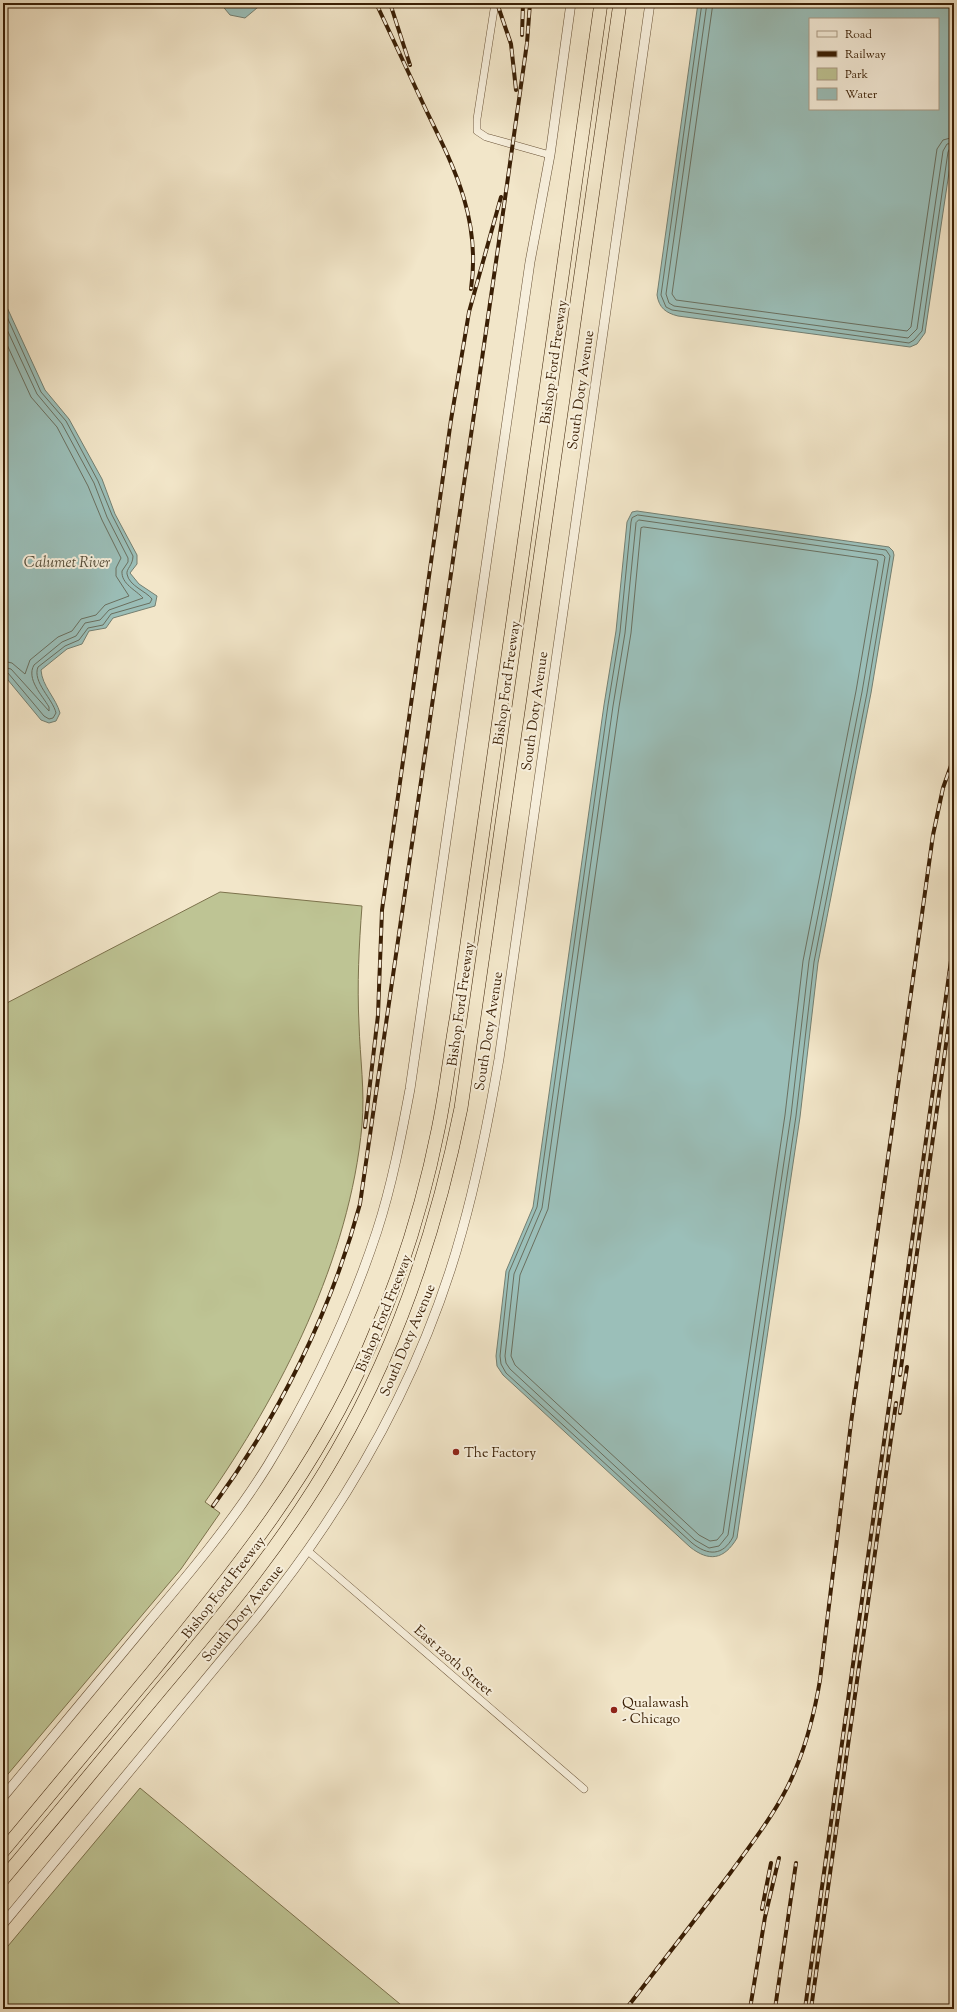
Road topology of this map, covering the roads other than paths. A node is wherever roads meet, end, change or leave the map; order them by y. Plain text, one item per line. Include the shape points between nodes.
1 (495, 3) edge
2 (571, 3) edge
3 (601, 3) edge
4 (620, 3) edge
5 (650, 3) edge
6 (550, 155) junction
7 (308, 1551) junction
8 (584, 1789) dead end
9 (3, 1797) edge
10 (3, 1851) edge
11 (3, 1879) edge
12 (3, 1924) edge

1 - 6 street via 477,131 486,137
2 - 6 street
3 - 10 highway, Bishop Ford Freeway via 438,1129 421,1201 404,1257 369,1349 340,1408 306,1468 266,1529 222,1587
4 - 11 highway, Bishop Ford Freeway via 461,1108 444,1186 421,1264 384,1359 355,1418 329,1465 282,1539 237,1599
5 - 7 street, South Doty Avenue via 499,1059 482,1151 450,1273 418,1354 360,1471
6 - 9 street via 530,262 410,1089 378,1229 349,1306 322,1366 289,1429 252,1488 177,1587
7 - 8 street, East 120th Street
7 - 12 street, South Doty Avenue via 249,1628

